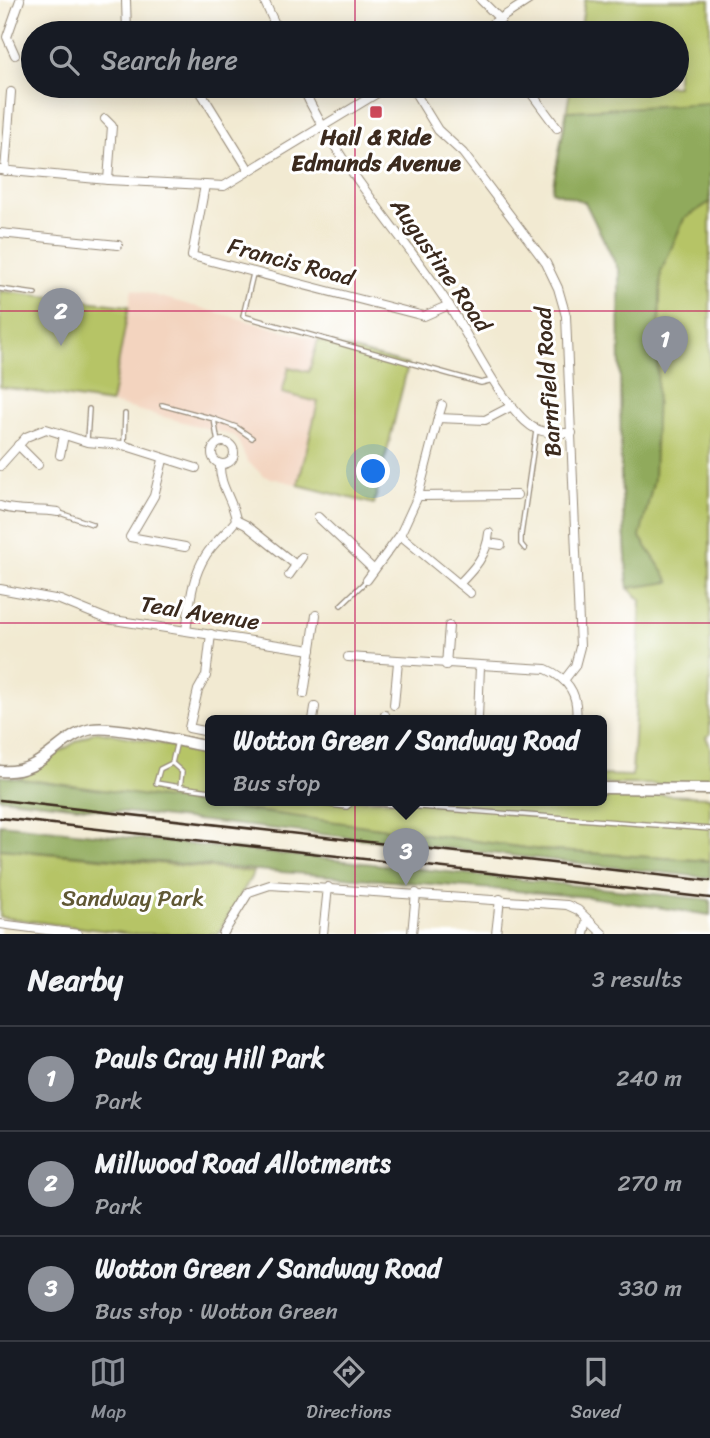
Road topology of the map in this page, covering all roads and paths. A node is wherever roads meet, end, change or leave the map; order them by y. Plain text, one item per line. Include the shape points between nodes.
1 (20, 0) edge
2 (126, 0) edge
3 (264, 0) edge
4 (481, 0) edge
5 (529, 0) edge
6 (500, 20) joint
7 (127, 21) edge
8 (274, 21) edge
9 (15, 55) dead end
10 (11, 92) dead end
11 (204, 98) edge
12 (307, 98) edge
13 (368, 98) edge
14 (418, 98) edge
15 (535, 98) edge
16 (106, 119) dead end
17 (320, 126) junction
18 (556, 128) dead end
19 (3, 170) edge
20 (249, 170) junction
21 (108, 180) junction
22 (205, 185) junction
23 (0, 233) edge
24 (118, 245) dead end
25 (253, 272) junction
26 (0, 289) edge
27 (35, 294) dead end
28 (449, 305) junction
29 (495, 380) junction
30 (162, 405) dead end
31 (442, 405) dead end
32 (512, 406) junction
33 (89, 409) dead end
34 (125, 414) dead end
35 (438, 418) junction
36 (214, 419) junction
37 (536, 429) junction
38 (572, 433) junction
39 (64, 435) junction
40 (252, 438) dead end
41 (87, 442) junction
42 (218, 443) junction
43 (18, 445) junction
44 (123, 445) junction
45 (60, 455) dead end
46 (163, 460) junction
47 (220, 464) junction
48 (38, 465) dead end
49 (0, 466) edge
50 (196, 468) dead end
51 (509, 484) dead end
52 (418, 496) junction
53 (0, 506) edge
54 (58, 512) joint
55 (318, 517) dead end
56 (236, 520) junction
57 (92, 524) dead end
58 (489, 533) dead end
59 (400, 535) junction
60 (488, 543) junction
61 (501, 545) dead end
62 (185, 547) dead end
63 (525, 549) dead end
64 (302, 557) dead end
65 (296, 565) junction
66 (374, 570) junction
67 (289, 575) dead end
68 (367, 580) joint
69 (459, 584) junction
70 (0, 589) edge
71 (470, 593) dead end
72 (341, 605) dead end
73 (316, 615) dead end
74 (449, 626) dead end
75 (186, 631) junction
76 (211, 634) junction
77 (311, 650) junction
78 (348, 657) dead end
79 (398, 662) junction
80 (446, 665) junction
81 (480, 666) junction
82 (565, 679) junction
83 (304, 694) dead end
84 (394, 705) dead end
85 (315, 707) dead end
86 (314, 715) edge
87 (478, 715) edge
88 (576, 715) edge
89 (205, 731) edge
90 (177, 741) junction
91 (205, 746) edge
92 (173, 763) junction
93 (0, 771) edge
94 (180, 787) junction
95 (607, 789) edge
96 (710, 789) edge
97 (205, 790) edge
98 (407, 806) edge
99 (710, 829) edge
100 (328, 887) junction
101 (416, 893) junction
102 (500, 900) junction
103 (587, 919) junction
104 (0, 924) edge
105 (71, 934) edge
106 (223, 934) edge
107 (323, 934) edge
108 (412, 934) edge
109 (496, 934) edge
110 (584, 934) edge
111 (603, 934) edge

1 - 9 street via 8,37
2 - 7 street
3 - 8 street
4 - 6 street
5 - 6 street
10 - 19 street
11 - 20 street
12 - 17 street, Augustine Road
13 - 17 street
14 - 38 street, Barnfield Road via 438,130 463,153 545,263 558,288 566,316
15 - 18 street
16 - 21 street via 111,126
17 - 20 street
17 - 28 street, Augustine Road
19 - 21 street
20 - 22 street via 224,186
21 - 22 street
22 - 25 street, Francis Road via 192,256
23 - 24 street
25 - 28 street, Francis Road via 424,316
25 - 29 lane via 243,316 481,383
26 - 27 lane
28 - 29 street, Augustine Road
29 - 32 street, Augustine Road
30 - 36 lane
31 - 35 street
32 - 35 street via 485,420
32 - 37 street, Augustine Road
33 - 41 lane
34 - 44 lane
35 - 52 street
36 - 40 lane
36 - 42 lane
37 - 38 street
37 - 63 lane via 521,535
38 - 82 street, Barnfield Road via 580,647 575,666
39 - 41 street
39 - 43 street via 46,429
39 - 45 street
41 - 44 street
42 - 47 street via 212,455
42 - 47 street via 224,442 234,452 227,463
43 - 48 street
43 - 49 street
44 - 46 street
46 - 50 street
46 - 62 street via 153,496 130,537
47 - 56 street via 220,479
51 - 52 street via 513,495
52 - 59 street
53 - 54 street via 13,511
54 - 57 lane
55 - 66 street
56 - 65 street
56 - 75 street via 208,551 194,576
58 - 60 street
59 - 66 street
59 - 69 street
60 - 61 street
60 - 69 street via 477,566
64 - 65 street
65 - 67 street
66 - 68 street
68 - 72 lane
69 - 71 street
70 - 75 street, Teal Avenue via 51,598 107,619
73 - 77 street
74 - 80 street
75 - 76 street, Teal Avenue
76 - 77 street, Teal Avenue
76 - 89 street via 206,676 189,728
77 - 83 street
78 - 79 street
79 - 80 street
79 - 84 street
80 - 81 street
81 - 82 street via 537,667
81 - 87 street
82 - 88 street via 574,694
85 - 86 street
90 - 91 street
90 - 92 lane
90 - 93 street via 111,728 90,729 31,767
92 - 94 lane via 182,772
92 - 94 lane via 160,769 156,783
94 - 97 lane
95 - 96 street
98 - 99 lane
100 - 101 street
100 - 106 street via 270,885 249,892
100 - 107 street
101 - 102 street
101 - 108 street
102 - 103 street via 567,905
102 - 109 street
103 - 110 street
103 - 111 street
104 - 105 street

